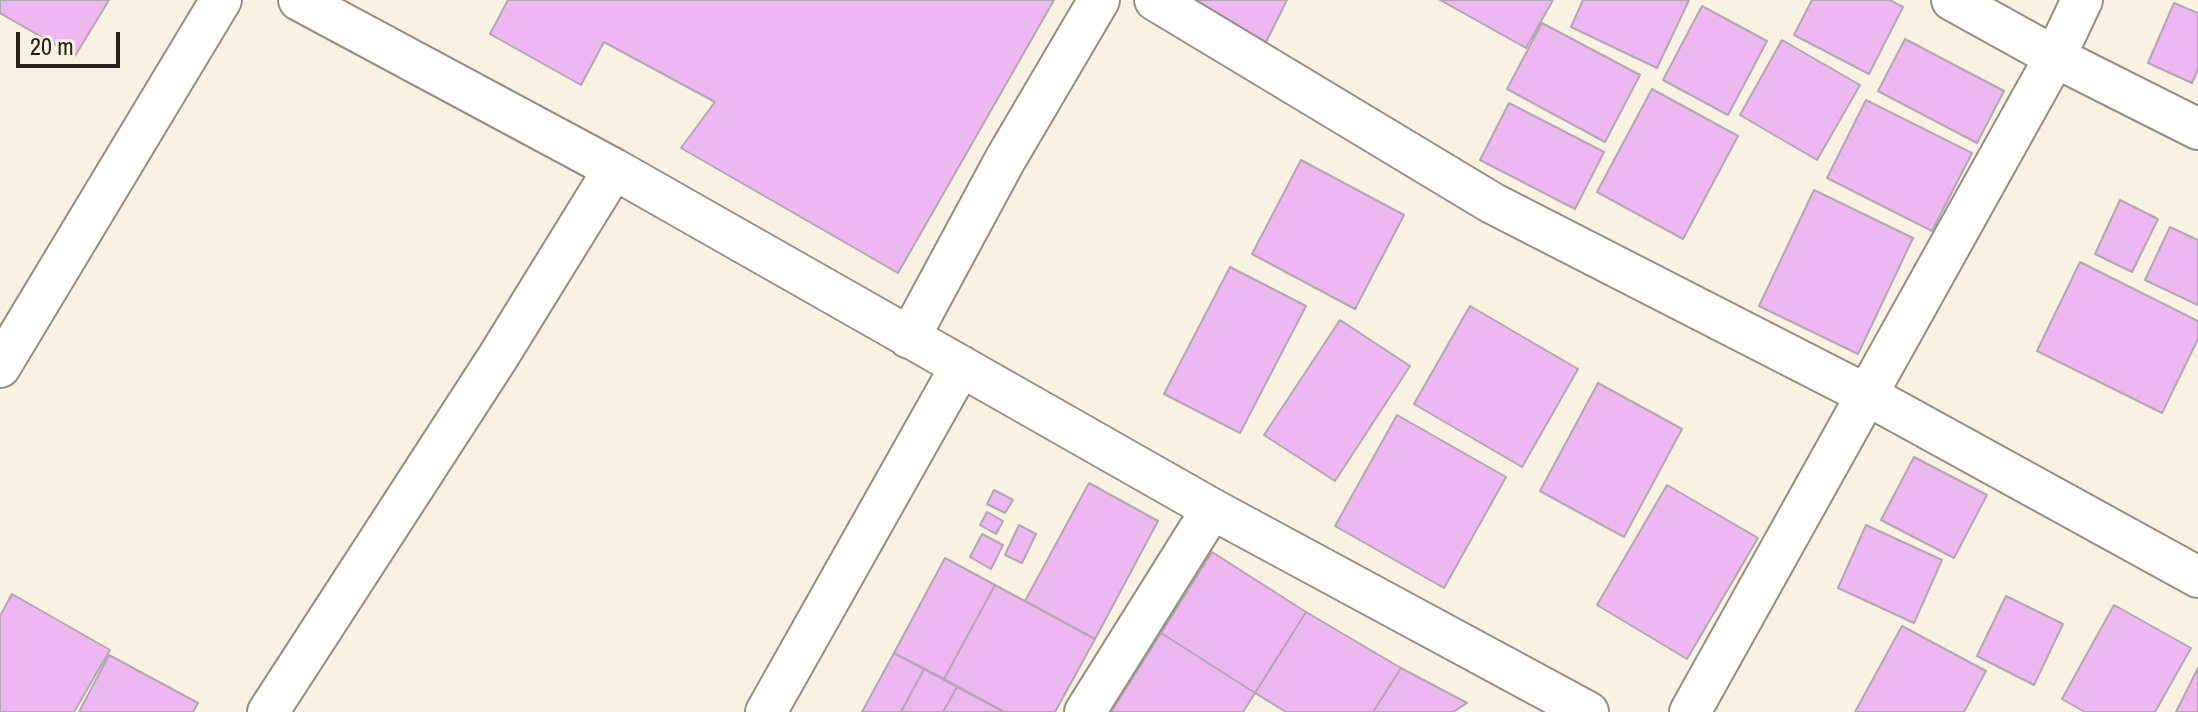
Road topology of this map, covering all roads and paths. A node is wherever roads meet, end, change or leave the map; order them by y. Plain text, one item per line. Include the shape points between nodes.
1 (221, 0) edge
2 (299, 0) edge
3 (1099, 0) edge
4 (1155, 0) edge
5 (1952, 0) edge
6 (2082, 0) edge
7 (2055, 57) junction
8 (2198, 129) edge
9 (614, 169) junction
10 (909, 338) junction
11 (961, 366) junction
12 (0, 367) edge
13 (1867, 395) junction
14 (1212, 509) junction
15 (2198, 577) edge
16 (268, 712) edge
17 (766, 712) edge
18 (1085, 712) edge
19 (1588, 712) edge
20 (1690, 712) edge

1 - 12 street
2 - 9 street
3 - 10 street
4 - 13 street via 1492,203
5 - 7 street
6 - 7 street
7 - 8 street
7 - 13 street
9 - 10 street
9 - 16 street
10 - 11 street
11 - 14 street
11 - 17 street
13 - 15 street
13 - 20 street
14 - 18 street
14 - 19 street

